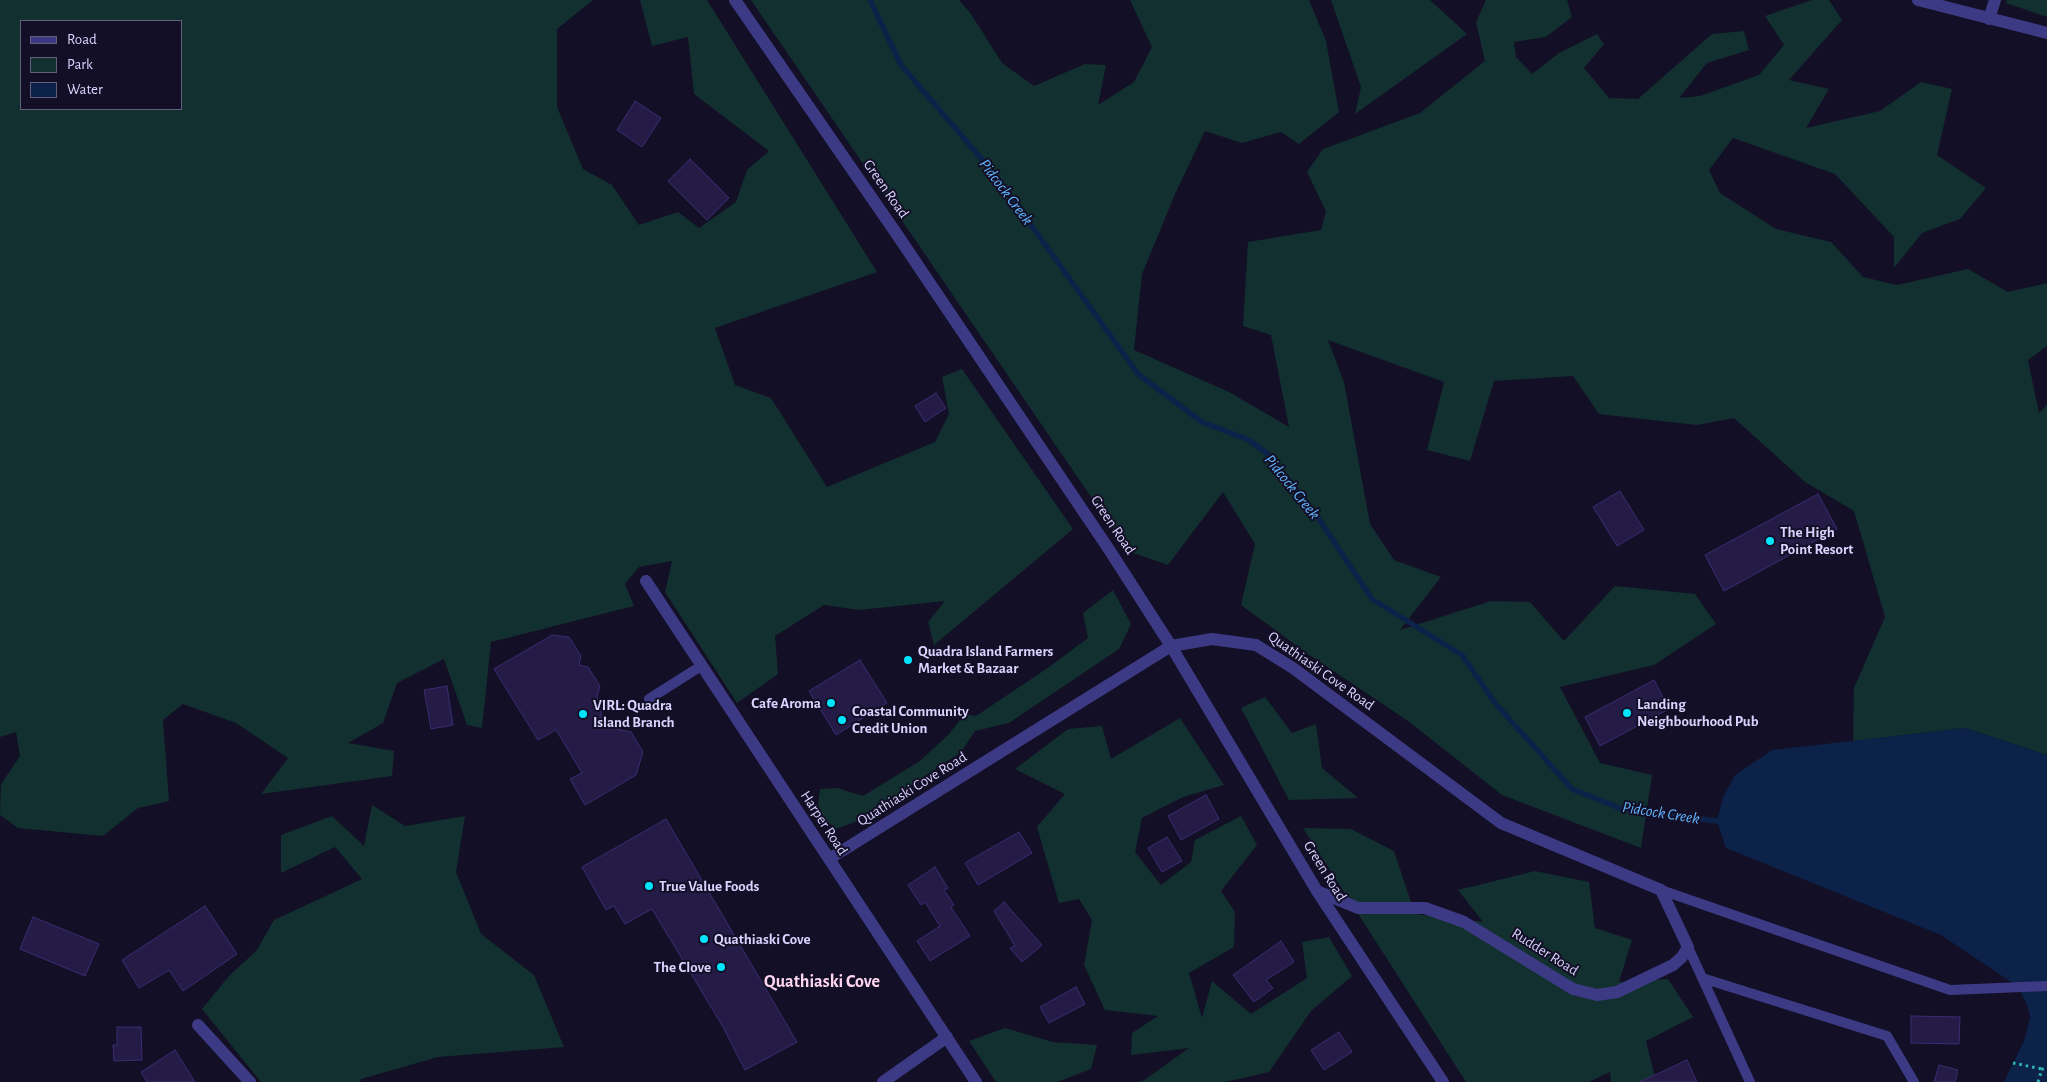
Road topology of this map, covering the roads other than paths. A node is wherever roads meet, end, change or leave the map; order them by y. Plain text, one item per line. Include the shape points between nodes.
1 (735, 0) edge
2 (1918, 0) edge
3 (1995, 0) edge
4 (1989, 19) junction
5 (2047, 33) edge
6 (646, 581) dead end
7 (1171, 646) junction
8 (701, 666) junction
9 (649, 700) dead end
10 (829, 860) junction
11 (1661, 890) junction
12 (1317, 891) junction
13 (1688, 947) junction
14 (1702, 978) junction
15 (2047, 986) edge
16 (198, 1025) dead end
17 (947, 1037) junction
18 (250, 1082) edge
19 (883, 1082) edge
20 (976, 1082) edge
21 (1443, 1082) edge
22 (1750, 1082) edge
23 (1914, 1082) edge

1 - 7 street, Green Road via 913,257
2 - 4 street
3 - 4 street
4 - 5 street
6 - 8 street, Harper Road
7 - 10 street, Quathiaski Cove Road
7 - 11 street, Quathiaski Cove Road via 1212,639 1256,645 1293,668 1501,823
7 - 12 street, Green Road
8 - 9 lane
8 - 10 street, Harper Road
10 - 17 street, Harper Road
11 - 13 street
11 - 15 lane via 1950,990
12 - 13 street, Rudder Road via 1358,908 1425,908 1464,922 1574,990 1597,995 1617,992 1673,965
12 - 21 street, Green Road
13 - 14 lane
14 - 22 lane
14 - 23 lane via 1888,1036
16 - 18 street
17 - 19 street
17 - 20 street, Harper Road

